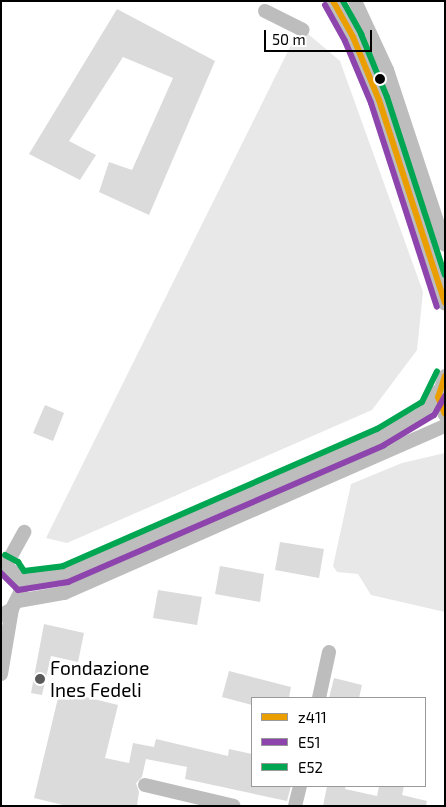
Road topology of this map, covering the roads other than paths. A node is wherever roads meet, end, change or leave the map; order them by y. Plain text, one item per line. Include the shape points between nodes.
1 (333, 1) edge
2 (355, 1) edge
3 (265, 12) dead end
4 (303, 30) dead end
5 (445, 245) edge
6 (445, 304) edge
7 (443, 380) edge
8 (445, 415) edge
9 (445, 426) edge
10 (24, 532) dead end
11 (4, 564) edge
12 (19, 581) junction
13 (10, 608) edge
14 (330, 652) dead end
15 (2, 653) edge
16 (1, 674) edge
17 (319, 697) edge
18 (145, 785) dead end
19 (300, 787) edge
20 (234, 806) edge
21 (295, 806) edge

1 - 6 street via 370,75
2 - 5 street via 387,70
3 - 4 street
7 - 8 street via 438,402
7 - 12 street via 422,414 381,437 65,574
9 - 13 street via 429,430 380,455 64,593
10 - 11 street
11 - 12 street
12 - 13 street
13 - 15 street
14 - 17 street
15 - 16 street
18 - 20 street
19 - 21 street

